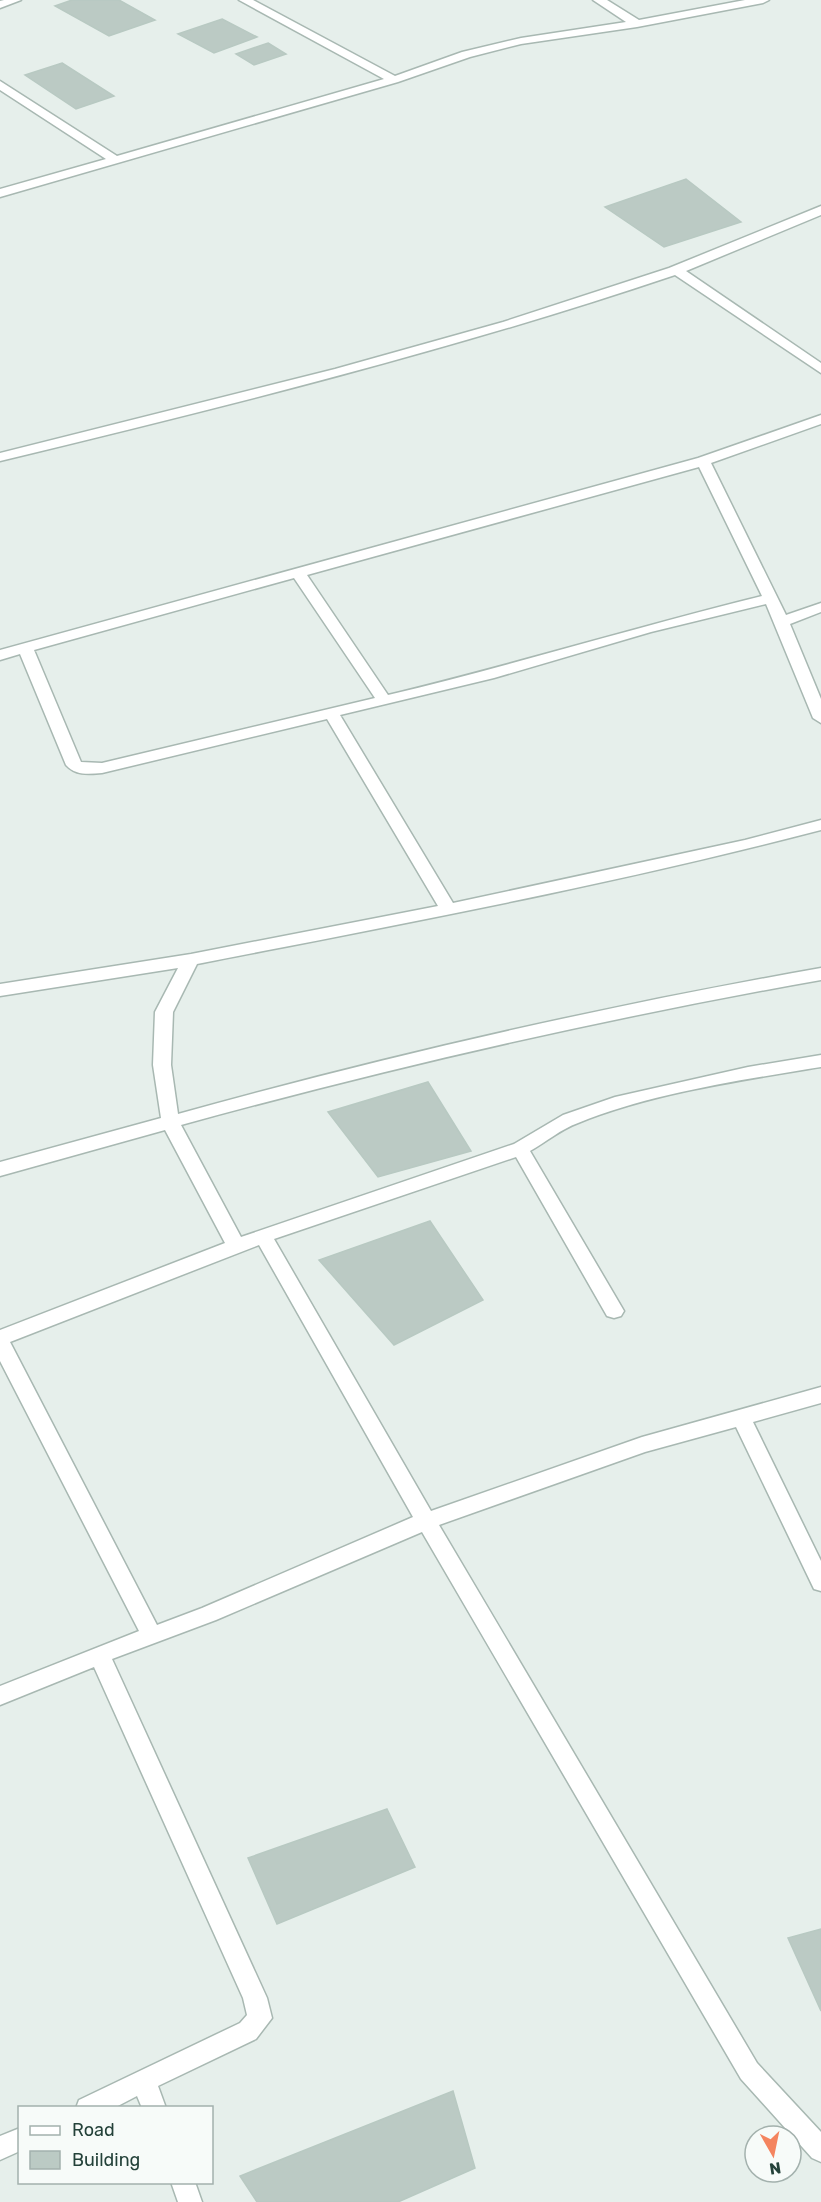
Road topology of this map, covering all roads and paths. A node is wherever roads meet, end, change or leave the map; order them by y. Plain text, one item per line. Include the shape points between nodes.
1 (15, 0) edge
2 (245, 0) edge
3 (599, 0) edge
4 (763, 0) edge
5 (0, 5) edge
6 (637, 24) junction
7 (394, 80) junction
8 (0, 85) edge
9 (116, 160) junction
10 (0, 193) edge
11 (821, 210) edge
12 (676, 270) junction
13 (821, 369) edge
14 (821, 419) edge
15 (0, 458) edge
16 (703, 461) junction
17 (298, 573) junction
18 (770, 598) junction
19 (821, 607) edge
20 (782, 622) junction
21 (25, 648) junction
22 (0, 655) edge
23 (384, 700) junction
24 (331, 712) junction
25 (821, 718) edge
26 (821, 825) edge
27 (448, 909) junction
28 (191, 960) junction
29 (821, 974) edge
30 (0, 990) edge
31 (821, 1061) edge
32 (171, 1123) junction
33 (520, 1149) junction
34 (0, 1169) edge
35 (263, 1236) junction
36 (236, 1246) junction
37 (614, 1311) dead end
38 (0, 1340) edge
39 (821, 1395) edge
40 (741, 1417) junction
41 (426, 1521) junction
42 (821, 1583) edge
43 (152, 1636) junction
44 (99, 1654) junction
45 (0, 1696) edge
46 (144, 2082) junction
47 (92, 2106) edge
48 (153, 2106) edge
49 (18, 2140) edge
50 (0, 2148) edge
51 (821, 2150) edge
52 (184, 2184) edge
53 (190, 2202) edge

1 - 5 street
2 - 7 street
3 - 6 street
4 - 6 street
6 - 7 street via 521,41 466,54
7 - 9 street
8 - 9 street
9 - 10 street
11 - 12 street
12 - 13 street
12 - 15 street via 443,344
14 - 16 street
16 - 17 street
16 - 18 street
17 - 21 street
17 - 23 street
18 - 20 street
18 - 23 street
19 - 20 street
20 - 25 street
21 - 22 street
21 - 24 street via 74,765 82,769 102,768
23 - 24 street
24 - 27 street
26 - 27 street
27 - 28 street
28 - 30 street
28 - 32 street via 164,1012 162,1065
29 - 32 street via 724,991 333,1077
31 - 33 street via 621,1101 569,1119
32 - 34 street
32 - 36 street
33 - 35 street
33 - 37 street
35 - 36 street
35 - 41 street
36 - 38 street
38 - 43 street
39 - 40 street
40 - 41 street via 642,1445
40 - 42 street
41 - 43 street
41 - 51 street via 749,2071
43 - 44 street
44 - 45 street
44 - 46 street via 255,1998 260,2018 248,2031
46 - 47 street
46 - 48 street
49 - 50 street
52 - 53 street

